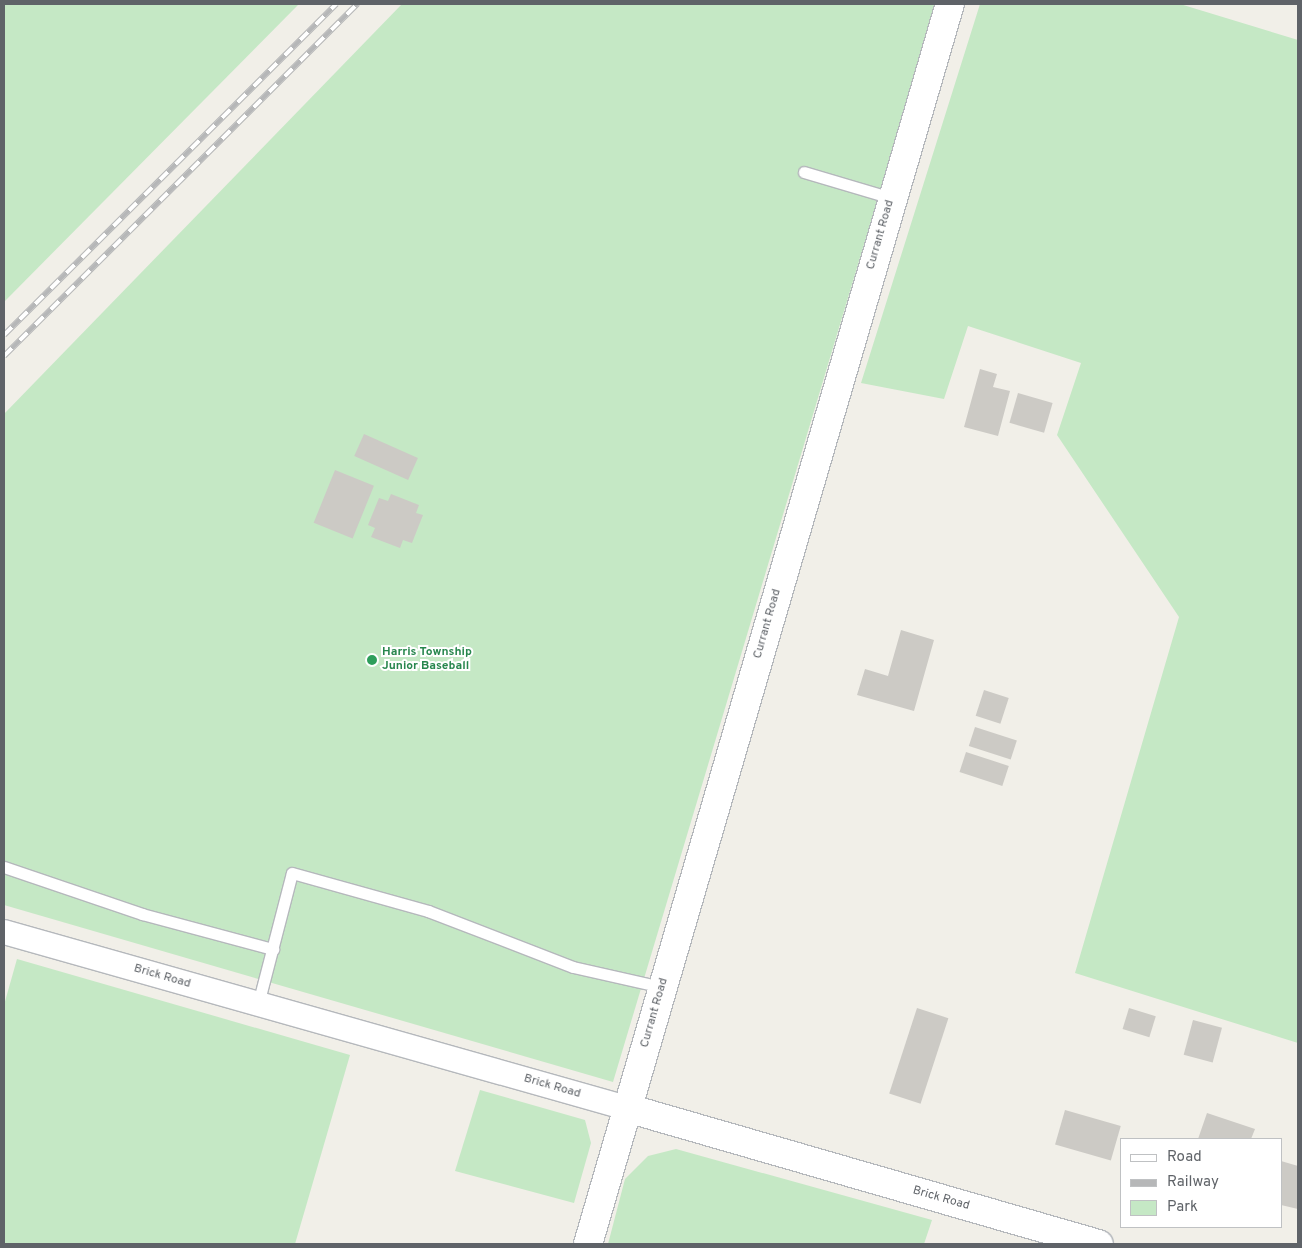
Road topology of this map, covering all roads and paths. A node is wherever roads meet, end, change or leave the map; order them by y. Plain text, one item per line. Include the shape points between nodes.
1 (950, 4) edge
2 (804, 172) dead end
3 (892, 198) junction
4 (4, 867) edge
5 (4, 932) edge
6 (273, 949) junction
7 (662, 987) junction
8 (258, 1004) junction
9 (627, 1108) junction
10 (588, 1244) edge
11 (1099, 1244) edge

1 - 3 street, Currant Road
2 - 3 lane
3 - 7 street, Currant Road
4 - 6 lane via 142,914
5 - 8 street, Brick Road
6 - 7 lane via 292,873 428,911 573,967
6 - 8 lane
7 - 9 street, Currant Road
8 - 9 street, Brick Road
9 - 10 street, Currant Road
9 - 11 street, Brick Road

